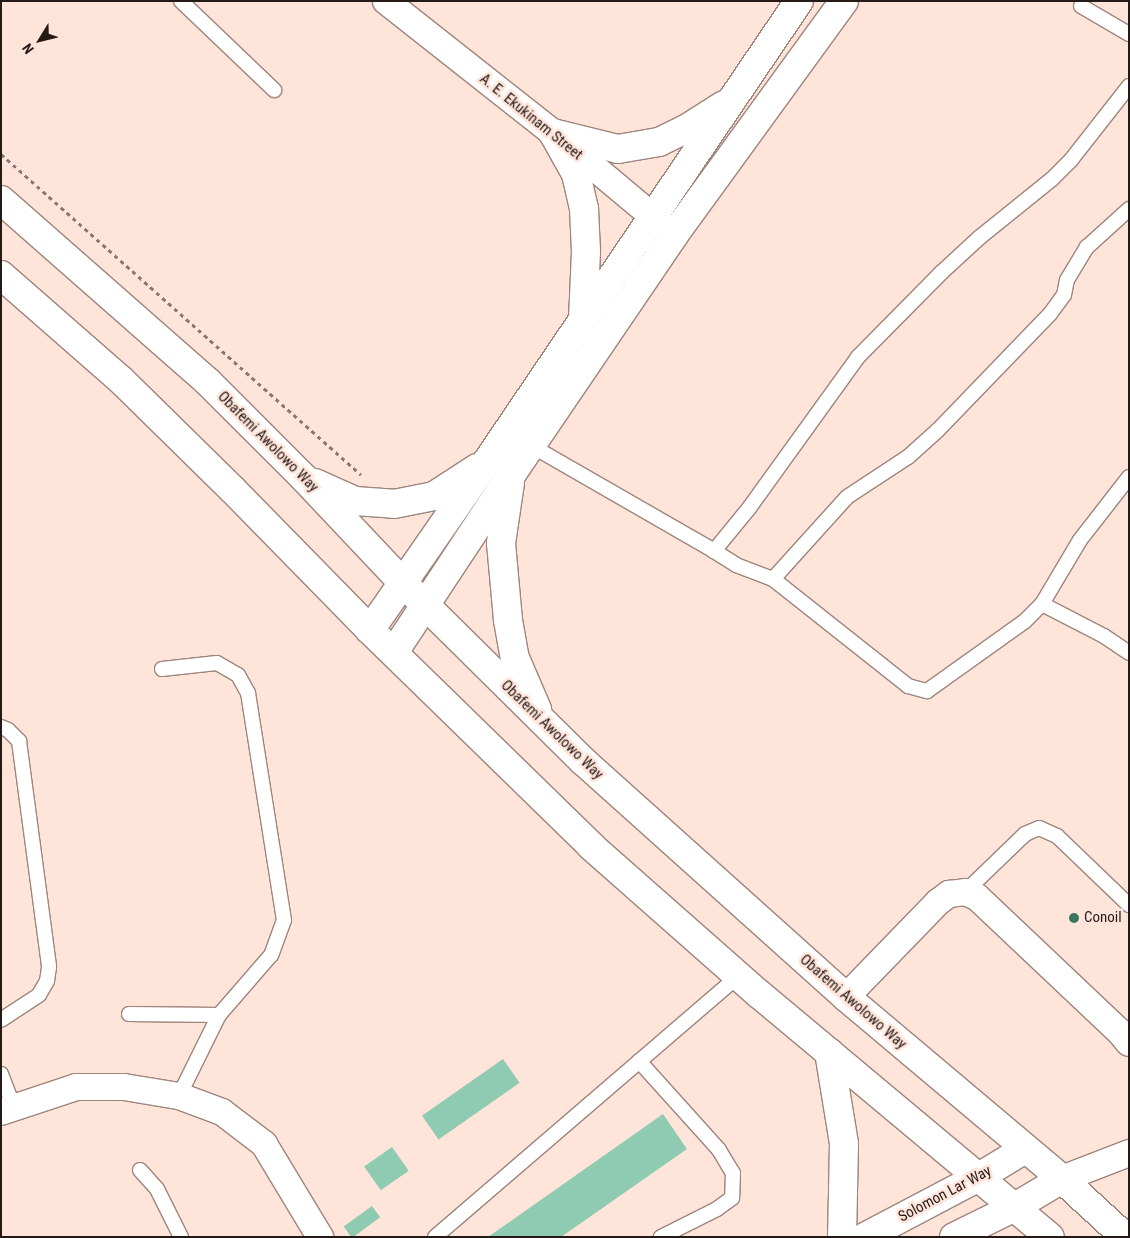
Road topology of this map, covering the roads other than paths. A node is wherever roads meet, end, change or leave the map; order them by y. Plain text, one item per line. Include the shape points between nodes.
1 (181, 1) edge
2 (386, 1) edge
3 (799, 1) edge
4 (844, 1) edge
5 (1081, 6) dead end
6 (1129, 34) edge
7 (1129, 86) edge
8 (274, 90) dead end
9 (733, 100) junction
10 (553, 133) junction
11 (1, 200) edge
12 (1129, 209) edge
13 (654, 216) junction
14 (674, 235) junction
15 (1, 274) edge
16 (583, 320) junction
17 (530, 446) junction
18 (488, 460) junction
19 (511, 475) junction
20 (1129, 477) edge
21 (305, 479) junction
22 (714, 551) junction
23 (773, 579) junction
24 (403, 583) junction
25 (1042, 604) junction
26 (426, 606) junction
27 (370, 630) junction
28 (394, 652) junction
29 (1129, 653) edge
30 (162, 669) dead end
31 (543, 722) junction
32 (1, 727) edge
33 (965, 892) junction
34 (1129, 905) edge
35 (738, 976) junction
36 (846, 997) junction
37 (129, 1014) dead end
38 (219, 1015) junction
39 (1, 1020) edge
40 (1126, 1031) edge
41 (829, 1052) junction
42 (639, 1061) junction
43 (1, 1074) edge
44 (179, 1096) junction
45 (8, 1110) edge
46 (1025, 1149) junction
47 (1129, 1153) edge
48 (140, 1170) dead end
49 (979, 1177) junction
50 (1062, 1179) junction
51 (1015, 1207) junction
52 (181, 1237) edge
53 (320, 1237) edge
54 (435, 1237) edge
55 (661, 1237) edge
56 (842, 1237) edge
57 (865, 1237) edge
58 (954, 1237) edge
59 (1050, 1237) edge
60 (1125, 1237) edge

1 - 8 lane
2 - 10 street, A. E. Ekukinam Street
3 - 9 main road
4 - 14 main road
5 - 6 lane
7 - 22 lane via 1071,160 940,273 858,358 750,508
9 - 10 main road via 659,142 618,149
9 - 13 main road
10 - 13 street, A. E. Ekukinam Street
10 - 16 main road via 576,174 584,209
11 - 21 main road, Obafemi Awolowo Way via 208,382
12 - 23 lane via 1087,247 1067,280 1064,295 1037,328 908,457 847,497
13 - 14 street, A. E. Ekukinam Street
13 - 16 main road
14 - 17 main road
15 - 27 main road via 122,380
16 - 18 main road
17 - 19 main road
17 - 22 lane
18 - 21 main road via 434,496 394,504 355,501
18 - 24 main road
19 - 26 main road
19 - 31 main road via 501,543 508,620 515,658
20 - 25 lane via 1080,540
21 - 24 main road, Obafemi Awolowo Way
22 - 23 lane via 743,568
23 - 25 lane via 908,686 927,691 1026,621
24 - 26 main road, Obafemi Awolowo Way
24 - 27 main road
25 - 29 lane via 1104,636
26 - 28 main road
26 - 31 main road, Obafemi Awolowo Way
27 - 28 main road
28 - 35 main road via 591,846
30 - 38 lane via 217,663 238,675 248,693 284,920 271,955
31 - 36 main road, Obafemi Awolowo Way
32 - 39 lane via 19,741 49,967 39,995
33 - 34 lane via 1026,834 1039,828 1056,836
33 - 36 street via 949,894 938,902
33 - 40 street via 977,897
35 - 41 main road
35 - 42 lane
36 - 46 main road, Obafemi Awolowo Way
37 - 38 lane
38 - 44 lane
41 - 49 main road
41 - 56 main road via 844,1144
42 - 54 lane
42 - 55 lane via 719,1150 733,1173 732,1198
43 - 45 lane
44 - 45 street via 124,1087 76,1087
44 - 53 street via 222,1112 264,1144
46 - 49 main road, Solomon Lar Way
46 - 50 main road, Obafemi Awolowo Way
47 - 50 street
48 - 52 lane via 156,1189
49 - 51 main road
49 - 57 main road, Solomon Lar Way
50 - 51 main road
50 - 60 main road, Obafemi Awolowo Way
51 - 58 main road
51 - 59 main road

